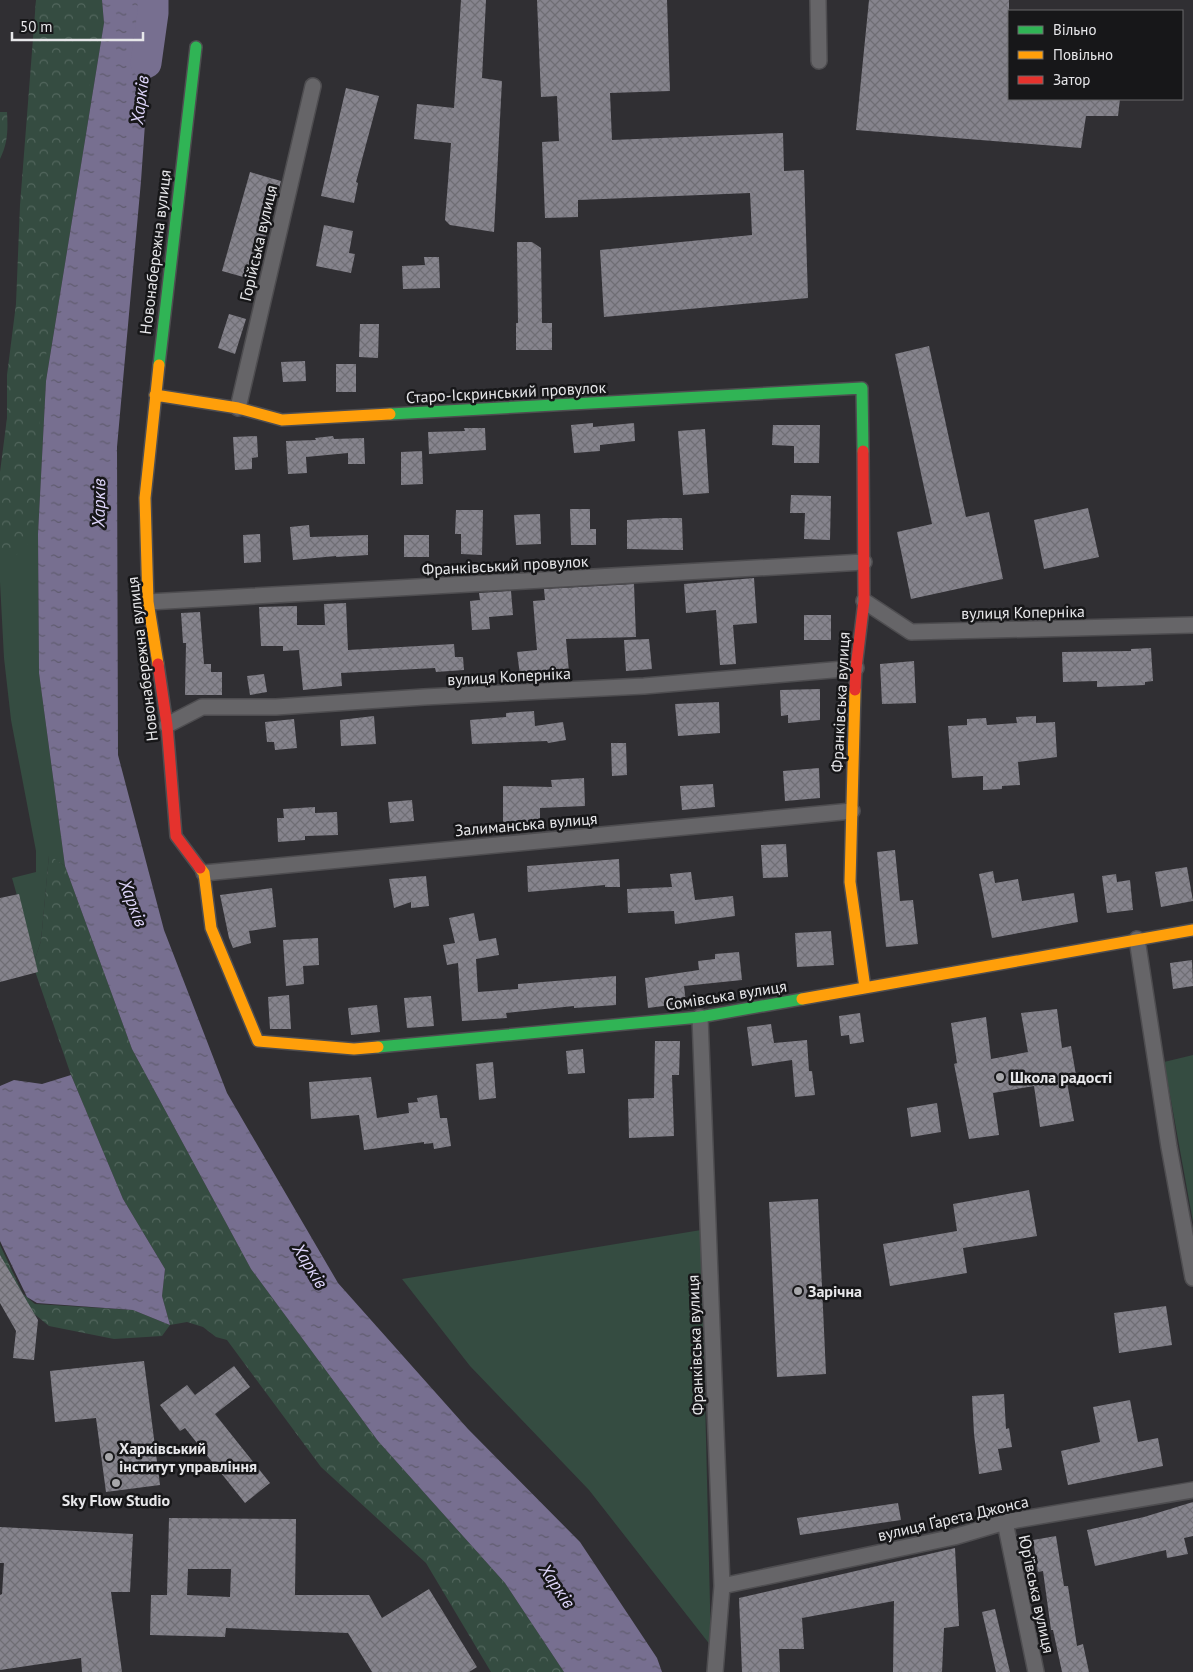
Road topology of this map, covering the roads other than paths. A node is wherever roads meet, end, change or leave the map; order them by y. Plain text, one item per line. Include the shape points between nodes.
1 (818, 0) edge
2 (196, 46) dead end
3 (819, 61) dead end
4 (314, 86) dead end
5 (862, 388) joint
6 (154, 395) junction
7 (238, 408) junction
8 (864, 562) junction
9 (864, 601) junction
10 (148, 602) junction
11 (1193, 625) edge
12 (856, 668) junction
13 (167, 726) junction
14 (852, 811) junction
15 (204, 873) junction
16 (1193, 930) edge
17 (1136, 939) junction
18 (865, 988) junction
19 (700, 1017) junction
20 (258, 1041) joint
21 (1193, 1278) edge
22 (1193, 1490) edge
23 (1005, 1522) junction
24 (722, 1586) junction
25 (714, 1672) edge
26 (1036, 1672) edge

1 - 3 street
2 - 6 street, Новонабережна вулиця
4 - 7 street, Горійська вулиця
5 - 7 street, Старо-Іскринський провулок via 282,420
5 - 8 street, Франківська вулиця
6 - 7 street, Старо-Іскринський провулок
6 - 10 street, Новонабережна вулиця via 145,498
8 - 9 street, Франківська вулиця
8 - 10 street, Франківський провулок
9 - 11 street, вулиця Коперніка via 911,632
9 - 12 street, Франківська вулиця
10 - 13 street, Новонабережна вулиця
12 - 13 street, вулиця Коперніка via 644,686 276,707 202,707
12 - 14 street, Франківська вулиця
13 - 15 street, Новонабережна вулиця via 176,836
14 - 15 street, Залиманська вулиця
14 - 18 street, Франківська вулиця via 850,882
15 - 20 street, Новонабережна вулиця via 211,928
16 - 17 street, Сомівська вулиця
17 - 18 street, Сомівська вулиця
17 - 21 street
18 - 19 street, Сомівська вулиця
19 - 20 street, Сомівська вулиця via 354,1049
19 - 24 street, Франківська вулиця
22 - 23 street, вулиця Ґарета Джонса
23 - 24 street, вулиця Ґарета Джонса via 954,1537
23 - 26 street, Юр’ївська вулиця
24 - 25 street, Франківська вулиця

